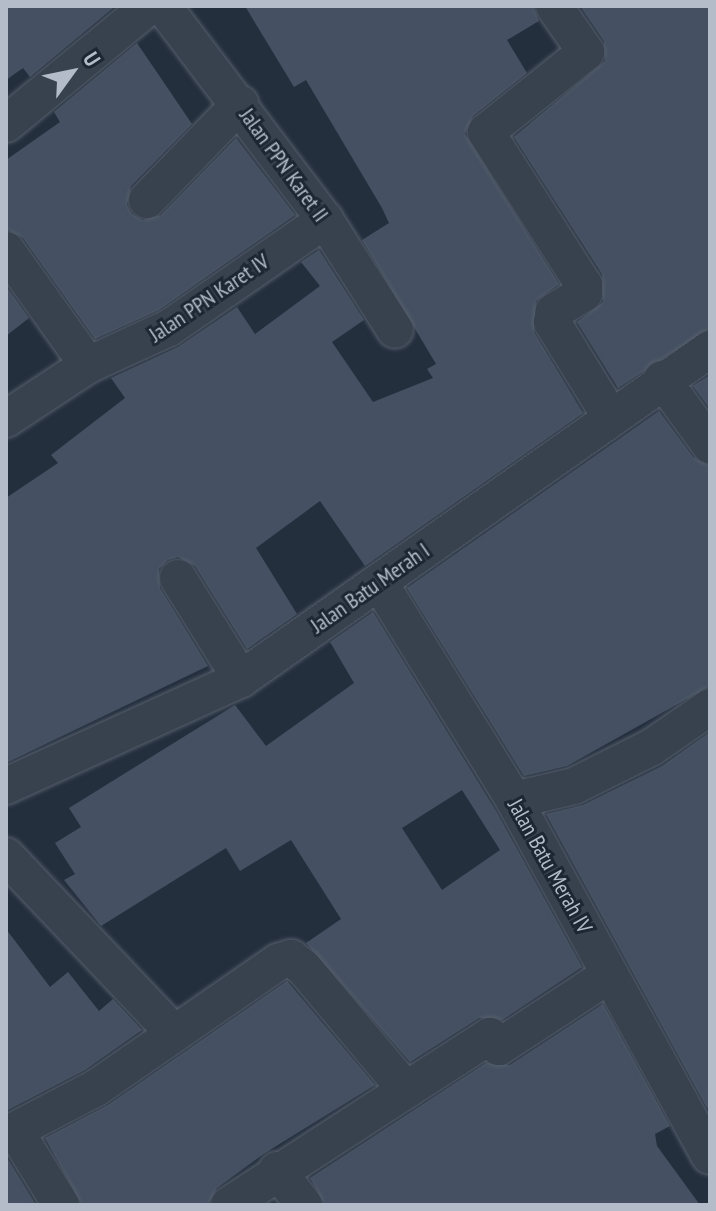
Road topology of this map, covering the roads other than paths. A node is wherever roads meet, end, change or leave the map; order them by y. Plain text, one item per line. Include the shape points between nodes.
1 (149, 6) edge
2 (163, 6) edge
3 (554, 6) edge
4 (240, 104) junction
5 (6, 124) edge
6 (147, 200) dead end
7 (325, 220) junction
8 (6, 250) edge
9 (395, 330) dead end
10 (710, 349) edge
11 (88, 365) junction
12 (662, 379) junction
13 (610, 416) junction
14 (6, 419) edge
15 (710, 445) edge
16 (178, 578) dead end
17 (379, 582) junction
18 (241, 679) junction
19 (710, 707) edge
20 (6, 786) edge
21 (514, 800) junction
22 (6, 856) edge
23 (609, 975) junction
24 (174, 1033) junction
25 (406, 1090) junction
26 (11, 1133) edge
27 (704, 1134) edge
28 (277, 1170) junction
29 (61, 1205) edge
30 (229, 1205) edge
31 (304, 1205) edge

1 - 5 street
2 - 4 street, Jalan PPN Karet II
3 - 13 street via 586,52 486,132 584,285 584,293 554,312 552,322
4 - 6 street
4 - 7 street, Jalan PPN Karet II
7 - 9 street, Jalan PPN Karet II
7 - 11 street, Jalan PPN Karet IV via 169,328
8 - 11 street
10 - 12 street, Jalan Batu Merah I
11 - 14 street, Jalan PPN Karet IV
12 - 13 street, Jalan Batu Merah I
12 - 15 street
13 - 17 street, Jalan Batu Merah I
16 - 18 street
17 - 18 street, Jalan Batu Merah I
17 - 21 street, Jalan Batu Merah IV
18 - 20 street, Jalan Batu Merah I
19 - 21 street via 652,747 574,786
21 - 23 street, Jalan Batu Merah IV
22 - 24 street
23 - 25 street via 499,1047 490,1036
23 - 27 street, Jalan Batu Merah IV
24 - 25 street via 291,958
24 - 26 street via 96,1088
25 - 28 street
26 - 29 street
28 - 30 street
28 - 31 street

